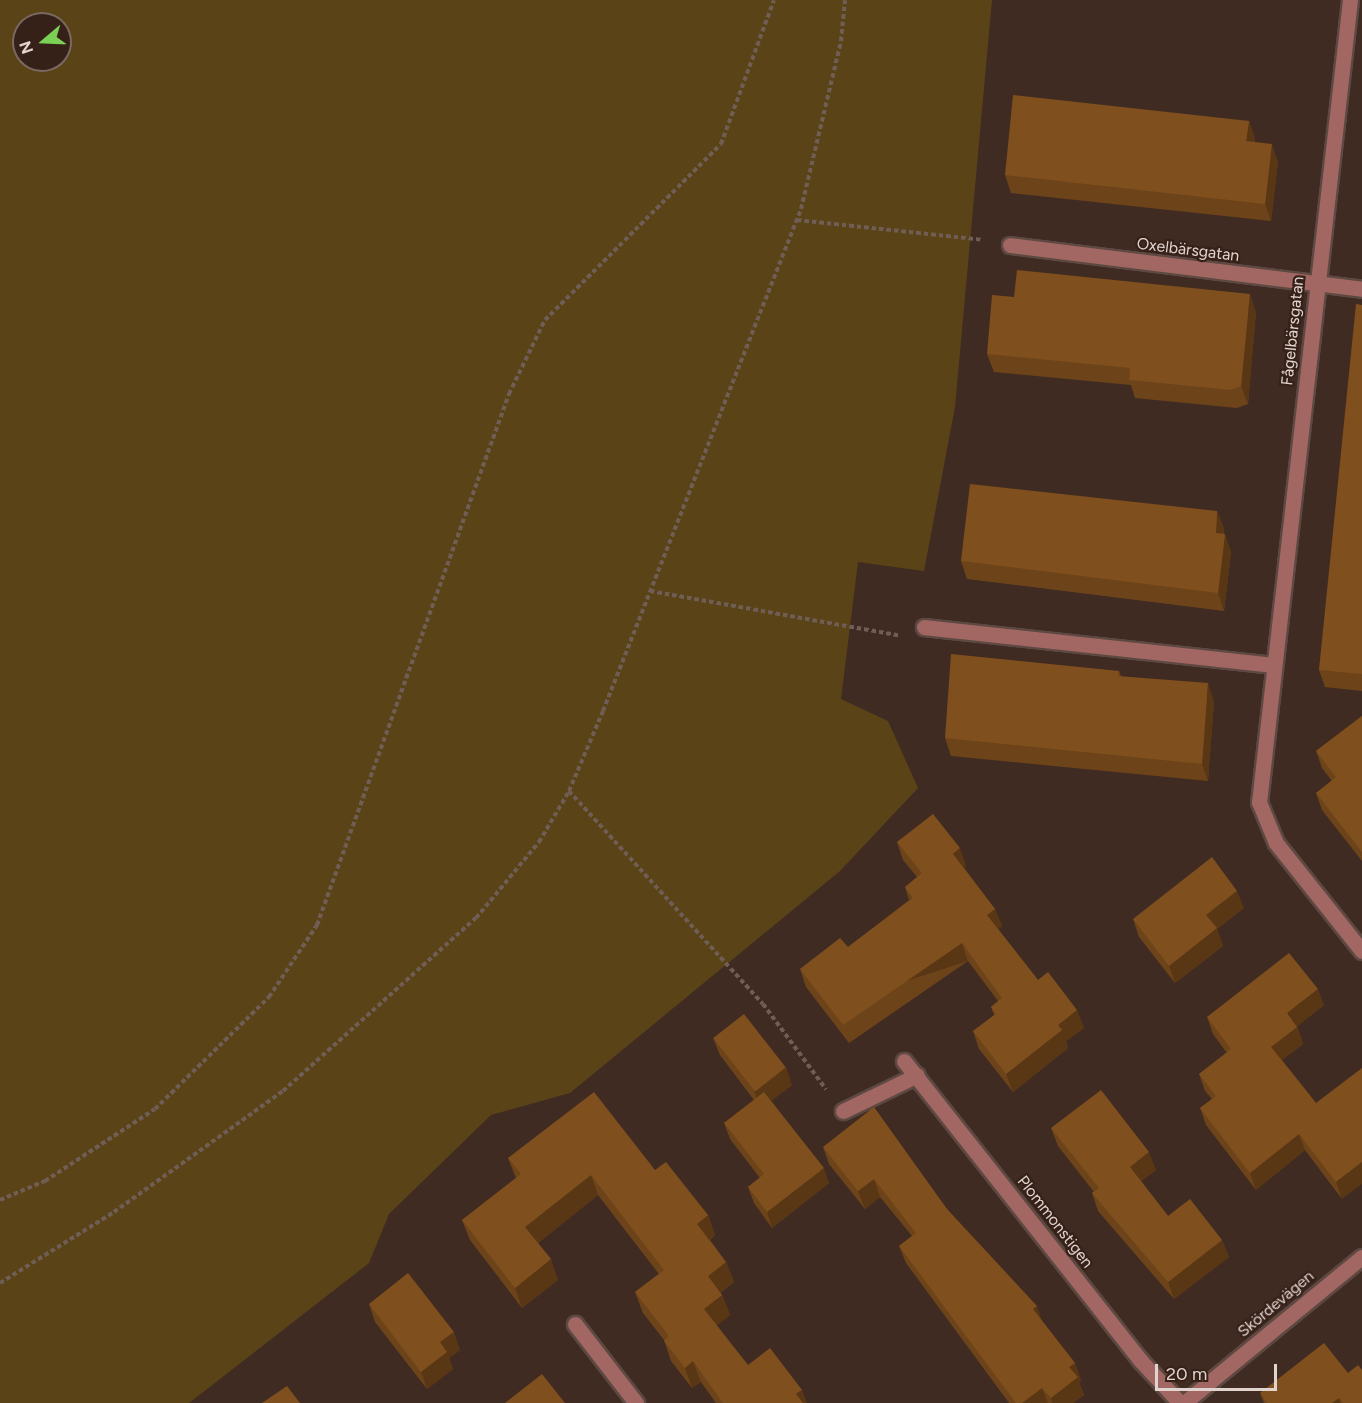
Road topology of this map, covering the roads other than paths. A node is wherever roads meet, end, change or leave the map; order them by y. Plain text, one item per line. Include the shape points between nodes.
1 (1350, 0) edge
2 (1010, 245) road end
3 (1316, 284) junction
4 (1362, 289) edge
5 (924, 627) road end
6 (1271, 665) junction
7 (1362, 951) edge
8 (904, 1061) dead end
9 (917, 1075) junction
10 (843, 1111) road end
11 (1362, 1257) edge
12 (574, 1324) dead end
13 (636, 1403) edge
14 (1182, 1403) edge

1 - 3 street, Fågelbärsgatan
2 - 3 street, Oxelbärsgatan
3 - 4 street, Oxelbärsgatan
3 - 6 street, Fågelbärsgatan
5 - 6 street
6 - 7 street, Fågelbärsgatan via 1262,818 1276,843
8 - 9 street, Plommonstigen
9 - 10 street
9 - 14 street, Plommonstigen via 1140,1360
11 - 14 street, Skördevägen
12 - 13 street

